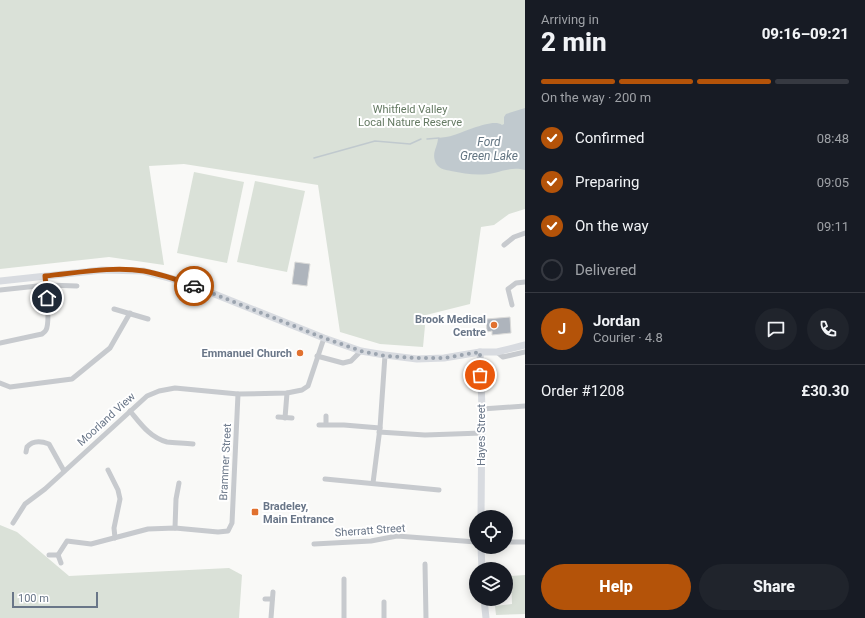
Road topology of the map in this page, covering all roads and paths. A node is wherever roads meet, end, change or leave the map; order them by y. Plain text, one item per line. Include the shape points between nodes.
1 (525, 233) edge
2 (504, 245) dead end
3 (45, 276) junction
4 (0, 281) edge
5 (525, 282) edge
6 (47, 285) junction
7 (77, 286) dead end
8 (0, 290) edge
9 (512, 305) dead end
10 (114, 309) dead end
11 (130, 313) junction
12 (148, 319) dead end
13 (324, 338) junction
14 (0, 343) edge
15 (525, 345) edge
16 (361, 351) junction
17 (480, 352) junction
18 (497, 352) junction
19 (525, 352) edge
20 (318, 356) junction
21 (385, 356) junction
22 (0, 383) edge
23 (287, 393) junction
24 (238, 394) junction
25 (525, 406) edge
26 (482, 409) junction
27 (130, 411) junction
28 (326, 416) dead end
29 (278, 417) dead end
30 (285, 418) junction
31 (292, 418) dead end
32 (326, 424) junction
33 (319, 425) dead end
34 (379, 430) junction
35 (482, 433) junction
36 (193, 444) dead end
37 (26, 452) dead end
38 (108, 470) dead end
39 (64, 471) junction
40 (325, 479) dead end
41 (179, 483) dead end
42 (373, 483) junction
43 (439, 490) dead end
44 (481, 510) edge
45 (13, 522) dead end
46 (175, 528) junction
47 (115, 538) junction
48 (469, 541) edge
49 (513, 542) edge
50 (525, 542) edge
51 (314, 544) dead end
52 (49, 555) dead end
53 (58, 555) junction
54 (61, 563) dead end
55 (424, 564) dead end
56 (344, 580) dead end
57 (273, 592) dead end
58 (265, 599) dead end
59 (272, 599) junction
60 (384, 602) dead end
61 (485, 606) edge
62 (271, 618) edge
63 (344, 618) edge
64 (384, 618) edge
65 (426, 618) edge
66 (486, 618) edge

1 - 2 street
3 - 4 street
3 - 6 street
3 - 13 street via 102,270 143,271 197,287
5 - 9 street via 516,283 508,289
6 - 7 street
6 - 8 street
6 - 14 street via 46,330 42,334
10 - 11 street
11 - 12 street
11 - 22 street via 110,348 72,379 10,387
13 - 16 street
13 - 20 street, Moorland View
15 - 18 street
16 - 20 street via 352,361 343,363
16 - 21 street
17 - 18 street
17 - 21 street via 444,358
17 - 26 street, Hayes Street
18 - 19 street via 503,356
20 - 23 street, Moorland View via 308,386
21 - 34 street
23 - 24 street, Moorland View
23 - 30 street
24 - 27 street, Moorland View via 175,388 147,396
24 - 46 street, Brammer Street via 232,525 228,531 218,532
25 - 26 street
26 - 35 street, Hayes Street
27 - 36 street via 154,437 166,442
27 - 39 street, Moorland View
28 - 32 street
29 - 30 street
30 - 31 street
32 - 33 street
32 - 34 street
34 - 35 street via 425,435
34 - 42 street
35 - 44 street, Hayes Street
37 - 39 street via 26,447 30,443 40,441 49,444
38 - 47 street via 120,499 114,528
39 - 45 street, Moorland View via 25,504
40 - 42 street
41 - 46 street
42 - 43 street
46 - 47 street via 148,529
47 - 53 street via 91,544 68,541
48 - 51 street, Sherratt Street via 397,536 371,541
49 - 50 street
52 - 53 street
53 - 54 street
55 - 65 street
56 - 63 street via 341,592
57 - 59 street
58 - 59 street
59 - 62 street
60 - 64 street
61 - 66 street

